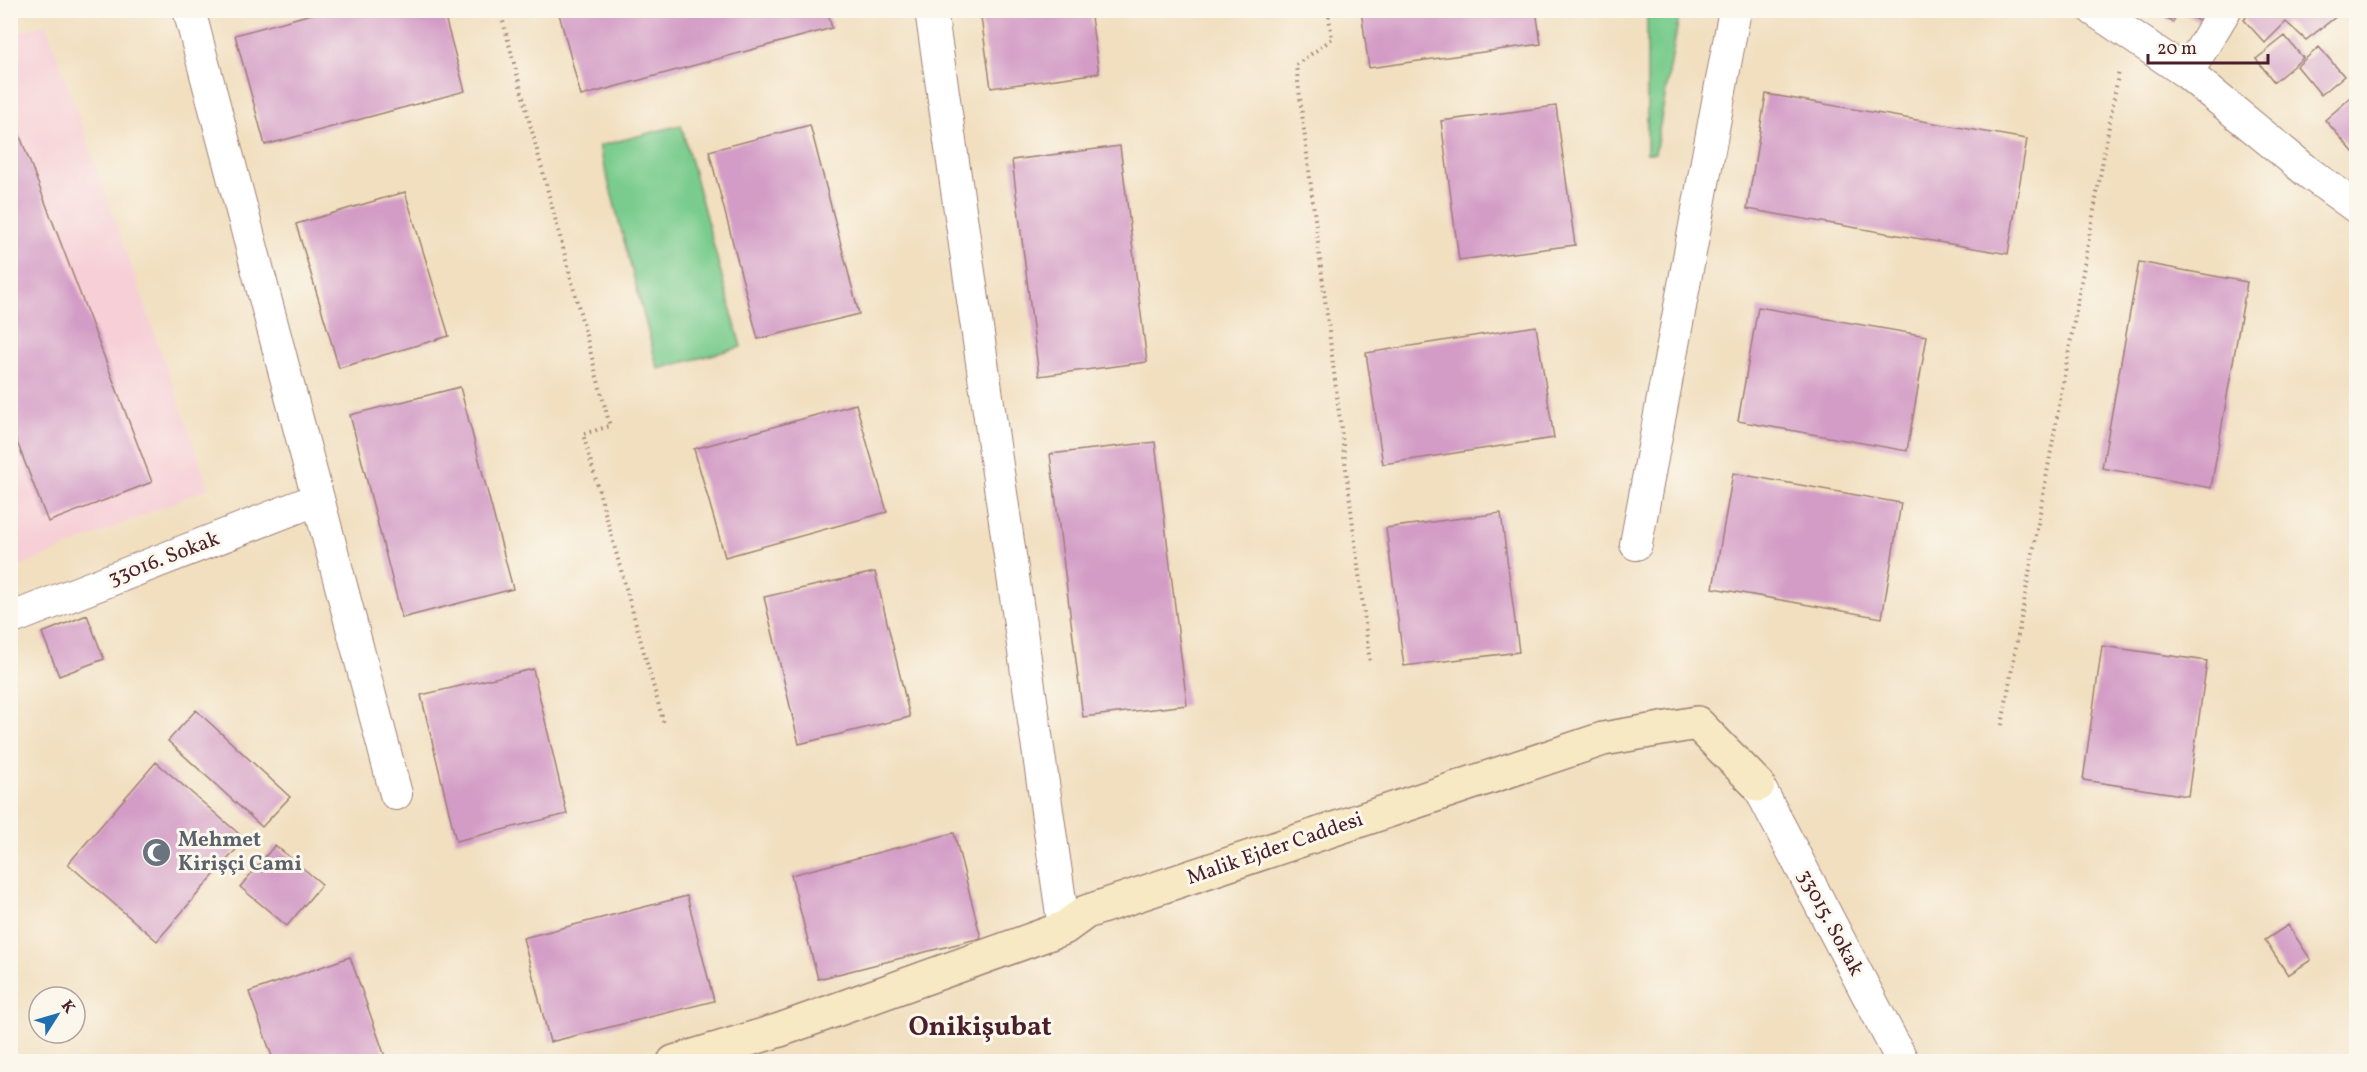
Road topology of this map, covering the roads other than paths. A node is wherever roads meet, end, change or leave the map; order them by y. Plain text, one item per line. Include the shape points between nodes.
1 (189, 10) edge
2 (931, 10) edge
3 (1735, 10) edge
4 (2094, 10) edge
5 (2225, 10) edge
6 (2187, 73) junction
7 (2356, 207) edge
8 (318, 499) junction
9 (1636, 544) dead end
10 (10, 619) edge
11 (1758, 785) joint
12 (396, 794) dead end
13 (1064, 928) junction
14 (780, 1030) junction
15 (674, 1062) edge
16 (741, 1062) edge
17 (1903, 1062) edge

1 - 8 street
2 - 13 street
3 - 9 street
4 - 6 street
5 - 6 street
6 - 7 street
8 - 10 street, 33016. Sokak
8 - 12 street
11 - 13 main road, Malik Ejder Caddesi via 1698,723 1603,739 1086,912
11 - 17 street, 33015. Sokak
13 - 14 main road, Malik Ejder Caddesi
14 - 15 main road, Malik Ejder Caddesi
14 - 16 main road, Malik Ejder Caddesi

